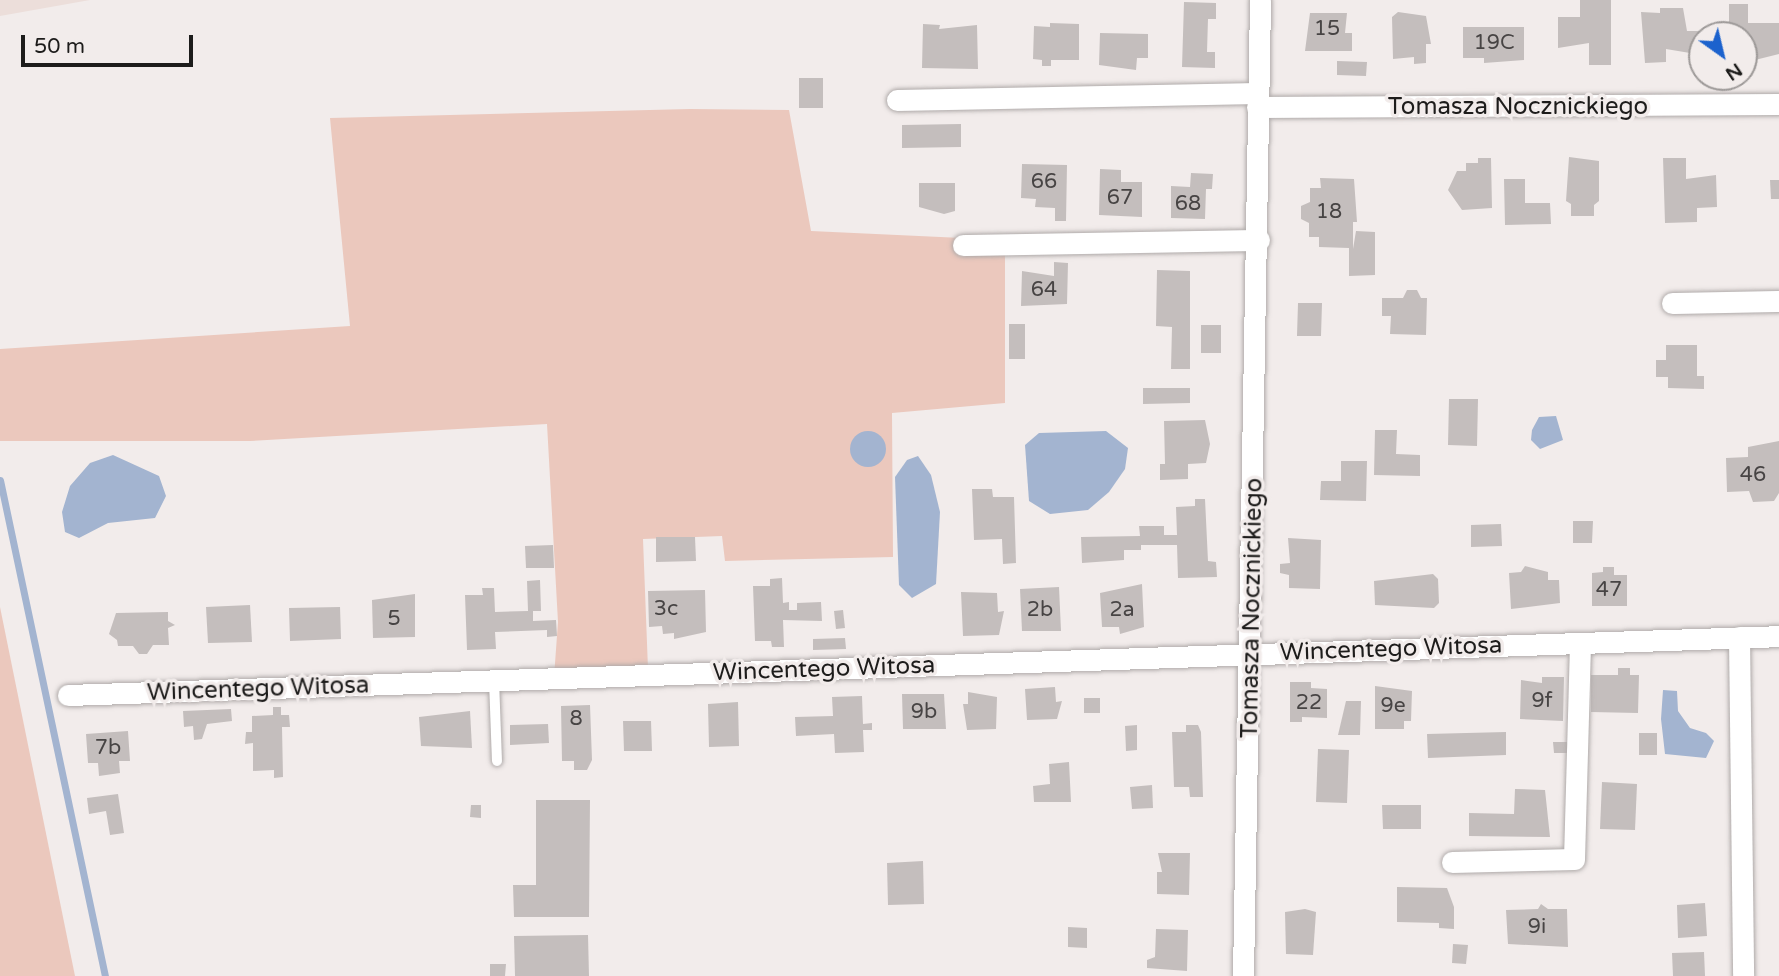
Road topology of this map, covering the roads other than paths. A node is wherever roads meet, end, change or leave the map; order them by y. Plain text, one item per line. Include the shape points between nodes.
1 (1260, 0) edge
2 (897, 100) dead end
3 (1258, 100) junction
4 (1779, 104) edge
5 (1259, 240) junction
6 (963, 245) dead end
7 (1779, 301) edge
8 (1672, 303) dead end
9 (1779, 636) edge
10 (1739, 637) junction
11 (1580, 643) junction
12 (1251, 654) junction
13 (494, 680) junction
14 (68, 695) dead end
15 (497, 761) dead end
16 (1452, 862) dead end
17 (1243, 976) edge
18 (1743, 976) edge

1 - 3 street, Tomasza Nocznickiego
2 - 3 street, Tomasza Nocznickiego
3 - 4 street, Tomasza Nocznickiego
3 - 5 street, Tomasza Nocznickiego
5 - 6 street
5 - 12 street, Tomasza Nocznickiego
7 - 8 street
9 - 10 street, Wincentego Witosa
10 - 11 street, Wincentego Witosa
10 - 18 street
11 - 12 street, Wincentego Witosa
11 - 16 street via 1574,859
12 - 13 street, Wincentego Witosa
12 - 17 street, Tomasza Nocznickiego
13 - 14 street, Wincentego Witosa
13 - 15 lane

